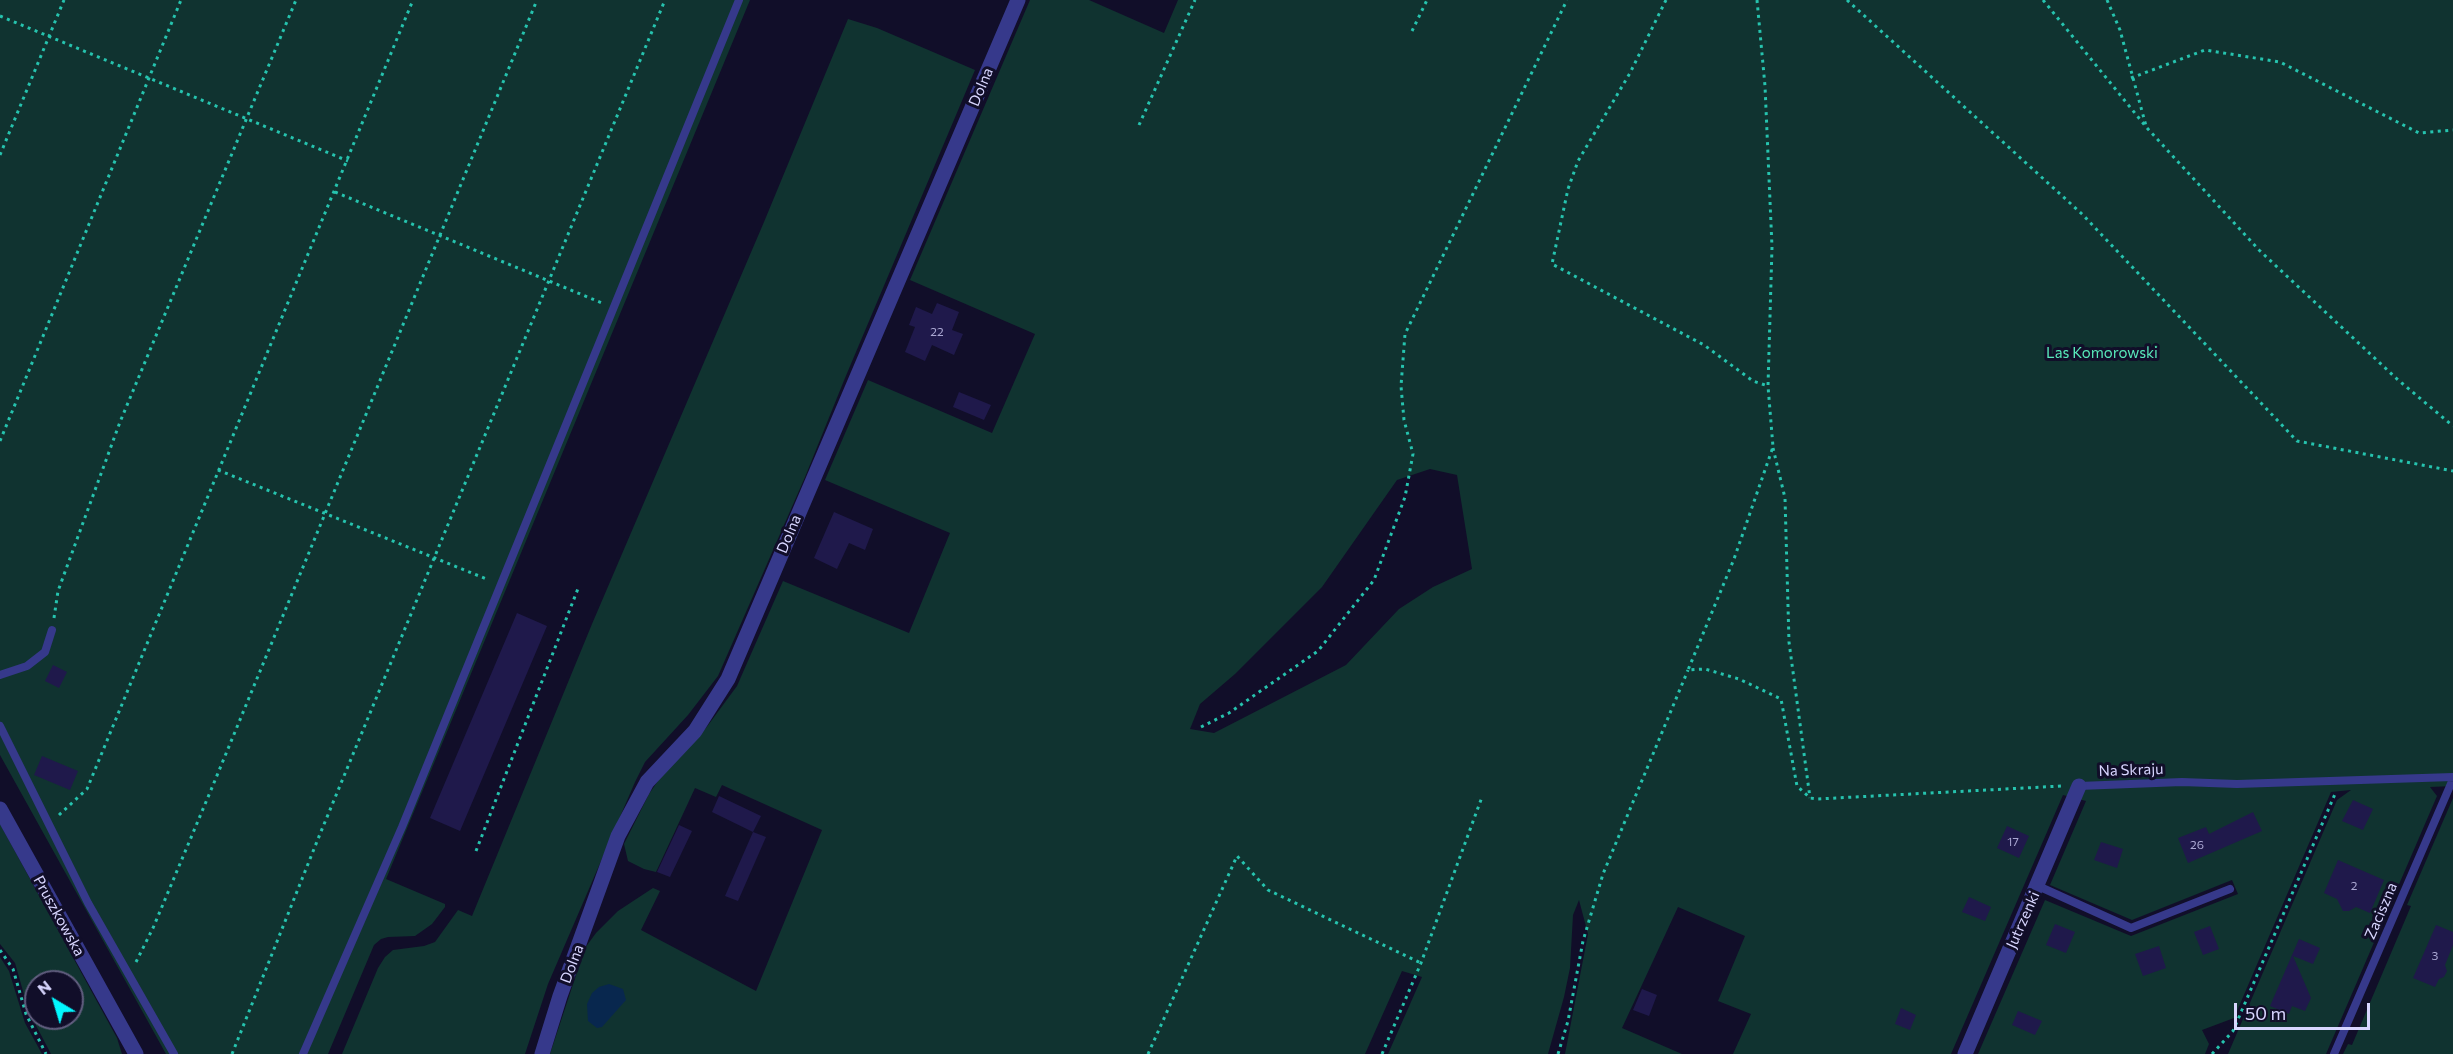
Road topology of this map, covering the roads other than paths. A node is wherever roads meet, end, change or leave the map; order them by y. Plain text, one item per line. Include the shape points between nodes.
1 (739, 0) edge
2 (1018, 0) edge
3 (52, 630) road end
4 (0, 675) edge
5 (0, 726) edge
6 (2453, 778) edge
7 (2079, 786) joint
8 (0, 809) edge
9 (2038, 886) junction
10 (2230, 889) dead end
11 (136, 1054) edge
12 (174, 1054) edge
13 (303, 1054) edge
14 (542, 1054) edge
15 (1965, 1054) edge
16 (2334, 1054) edge

1 - 13 lane via 402,827
2 - 14 street, Dolna via 728,679 695,731 647,782 618,836
3 - 4 lane via 45,652 27,666
5 - 12 lane via 88,903
6 - 7 lane, Na Skraju
6 - 16 lane, Zaciszna
7 - 9 street, Jutrzenki
8 - 11 street, Pruszkowska
9 - 10 lane via 2131,928
9 - 15 street, Jutrzenki

